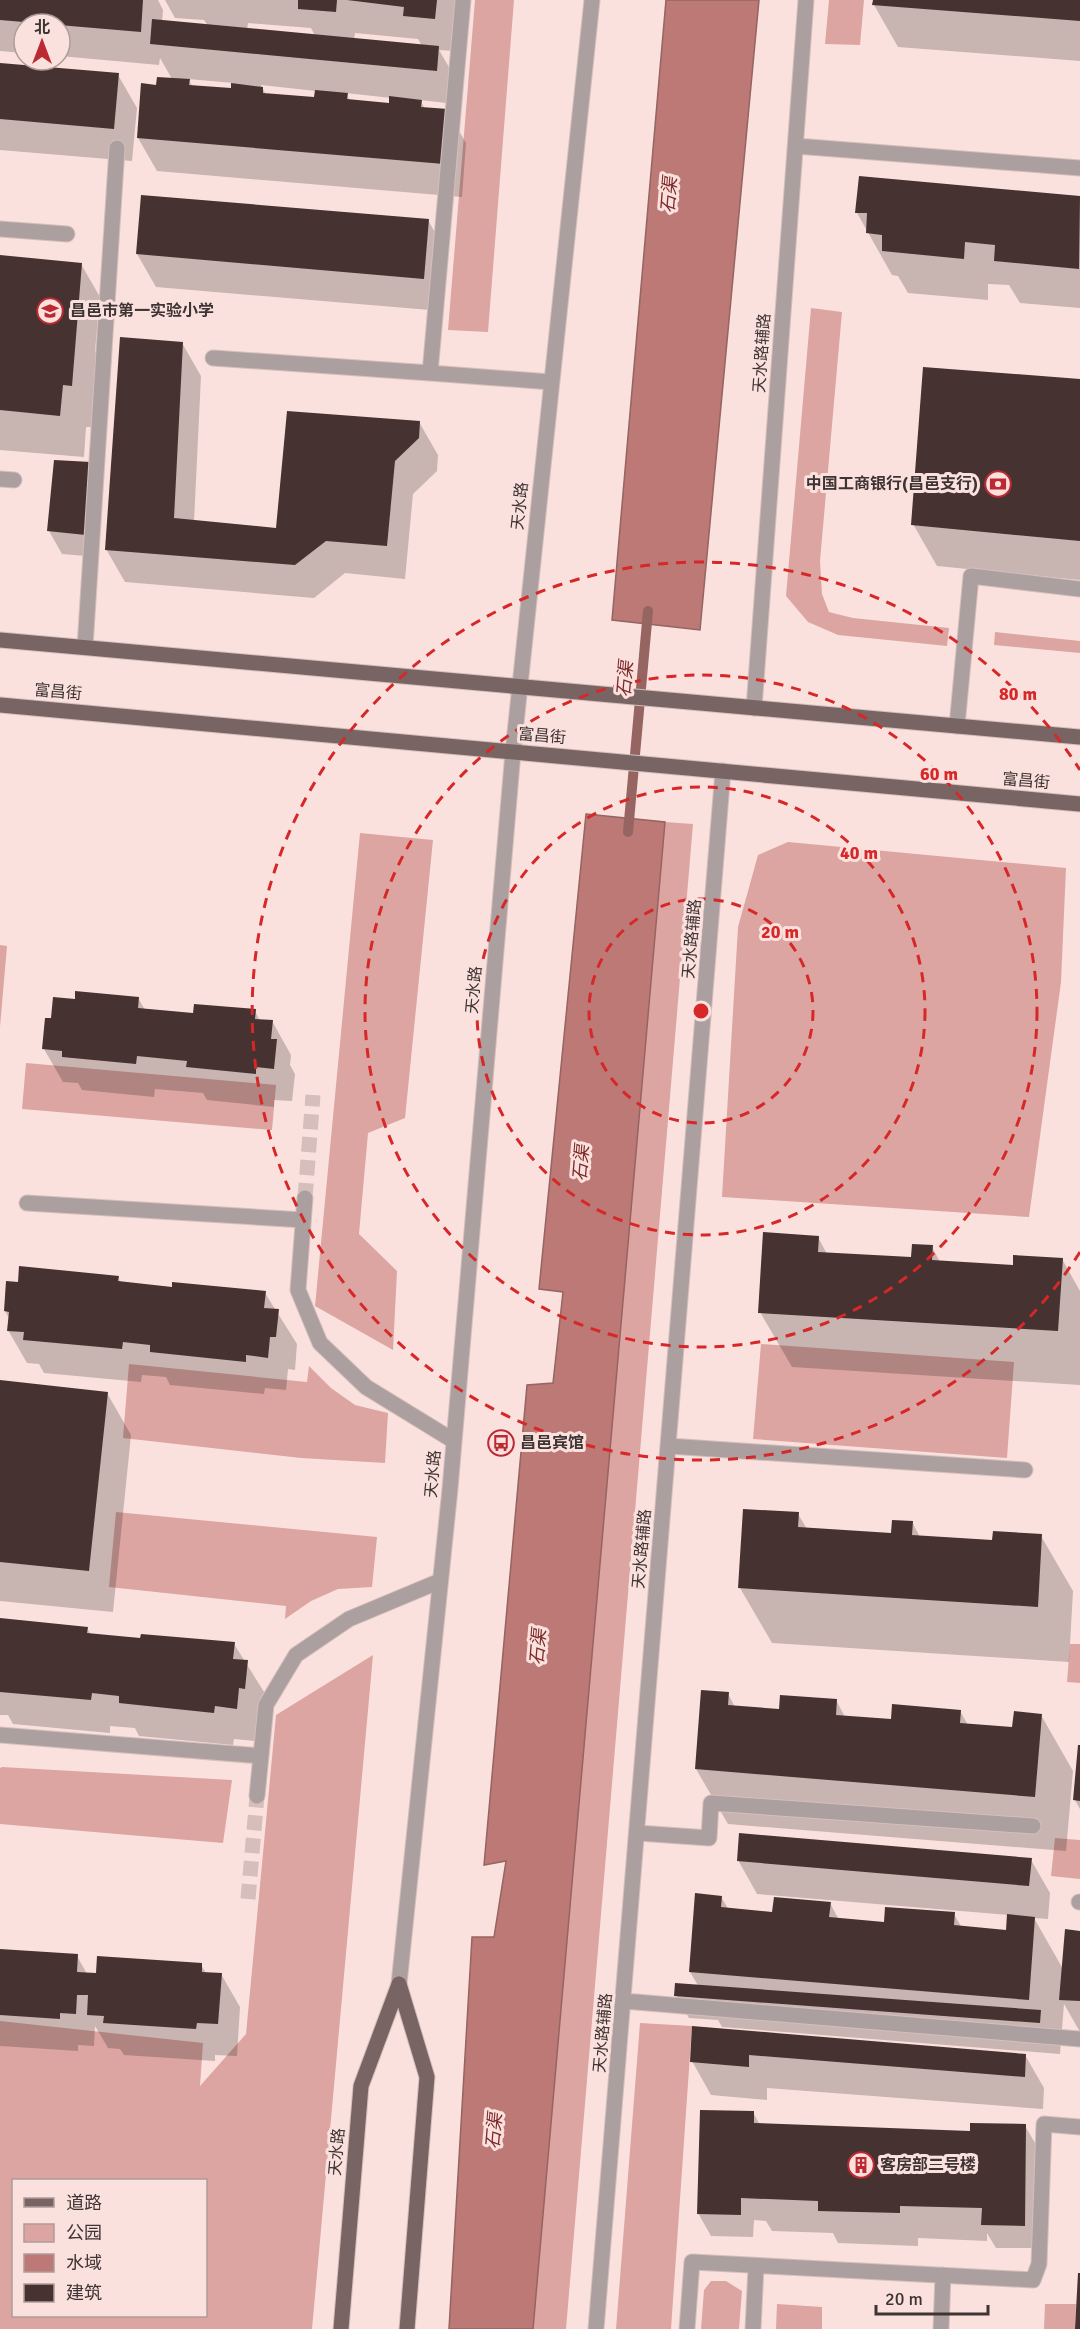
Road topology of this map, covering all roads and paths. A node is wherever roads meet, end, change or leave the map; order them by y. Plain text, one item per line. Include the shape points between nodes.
1 (463, 0) edge
2 (592, 0) edge
3 (806, 0) edge
4 (796, 146) junction
5 (117, 148) dead end
6 (1080, 168) edge
7 (0, 229) edge
8 (67, 234) dead end
9 (213, 358) dead end
10 (430, 373) junction
11 (551, 382) junction
12 (1080, 589) edge
13 (0, 640) edge
14 (85, 647) junction
15 (519, 687) junction
16 (0, 705) edge
17 (754, 708) junction
18 (957, 726) junction
19 (1080, 737) edge
20 (513, 752) junction
21 (723, 771) junction
22 (1080, 804) edge
23 (305, 1198) tunnel mouth
24 (27, 1203) dead end
25 (303, 1220) junction
26 (454, 1441) junction
27 (669, 1446) junction
28 (1025, 1470) dead end
29 (440, 1581) junction
30 (0, 1735) edge
31 (261, 1756) junction
32 (257, 1796) tunnel mouth
33 (1033, 1826) dead end
34 (638, 1833) junction
35 (399, 1984) junction
36 (624, 2001) junction
37 (1080, 2039) edge
38 (1080, 2127) edge
39 (756, 2266) junction
40 (943, 2275) junction
41 (341, 2329) edge
42 (407, 2329) edge
43 (596, 2329) edge
44 (687, 2329) edge
45 (753, 2329) edge
46 (941, 2329) edge

1 - 10 street
2 - 11 street, 天水路
3 - 4 street, 天水路辅路
4 - 6 street
4 - 17 street, 天水路辅路
5 - 14 street
7 - 8 street
9 - 10 street
10 - 11 street
11 - 15 street, 天水路
12 - 18 street via 971,576
13 - 14 main road
14 - 15 main road
15 - 17 main road
15 - 20 street, 天水路
16 - 20 main road, 富昌街
17 - 18 main road
18 - 19 main road
20 - 21 main road, 富昌街
20 - 26 street, 天水路
21 - 22 main road, 富昌街
21 - 27 street, 天水路辅路
23 - 25 street
24 - 25 street
25 - 26 street via 298,1290 320,1343 366,1387
26 - 29 street, 天水路
27 - 28 street
27 - 34 street, 天水路辅路
29 - 31 street via 349,1619 296,1655 266,1705
29 - 35 street, 天水路
30 - 31 street
31 - 32 street
33 - 34 street via 711,1803 709,1838
34 - 36 street, 天水路辅路
35 - 41 main road, 天水路 via 361,2086
35 - 42 main road, 天水路 via 427,2077
36 - 37 street
36 - 43 street, 天水路辅路
38 - 40 street via 1044,2124 1039,2264 1033,2280
39 - 40 street
39 - 44 street via 692,2262
39 - 45 street
40 - 46 street

